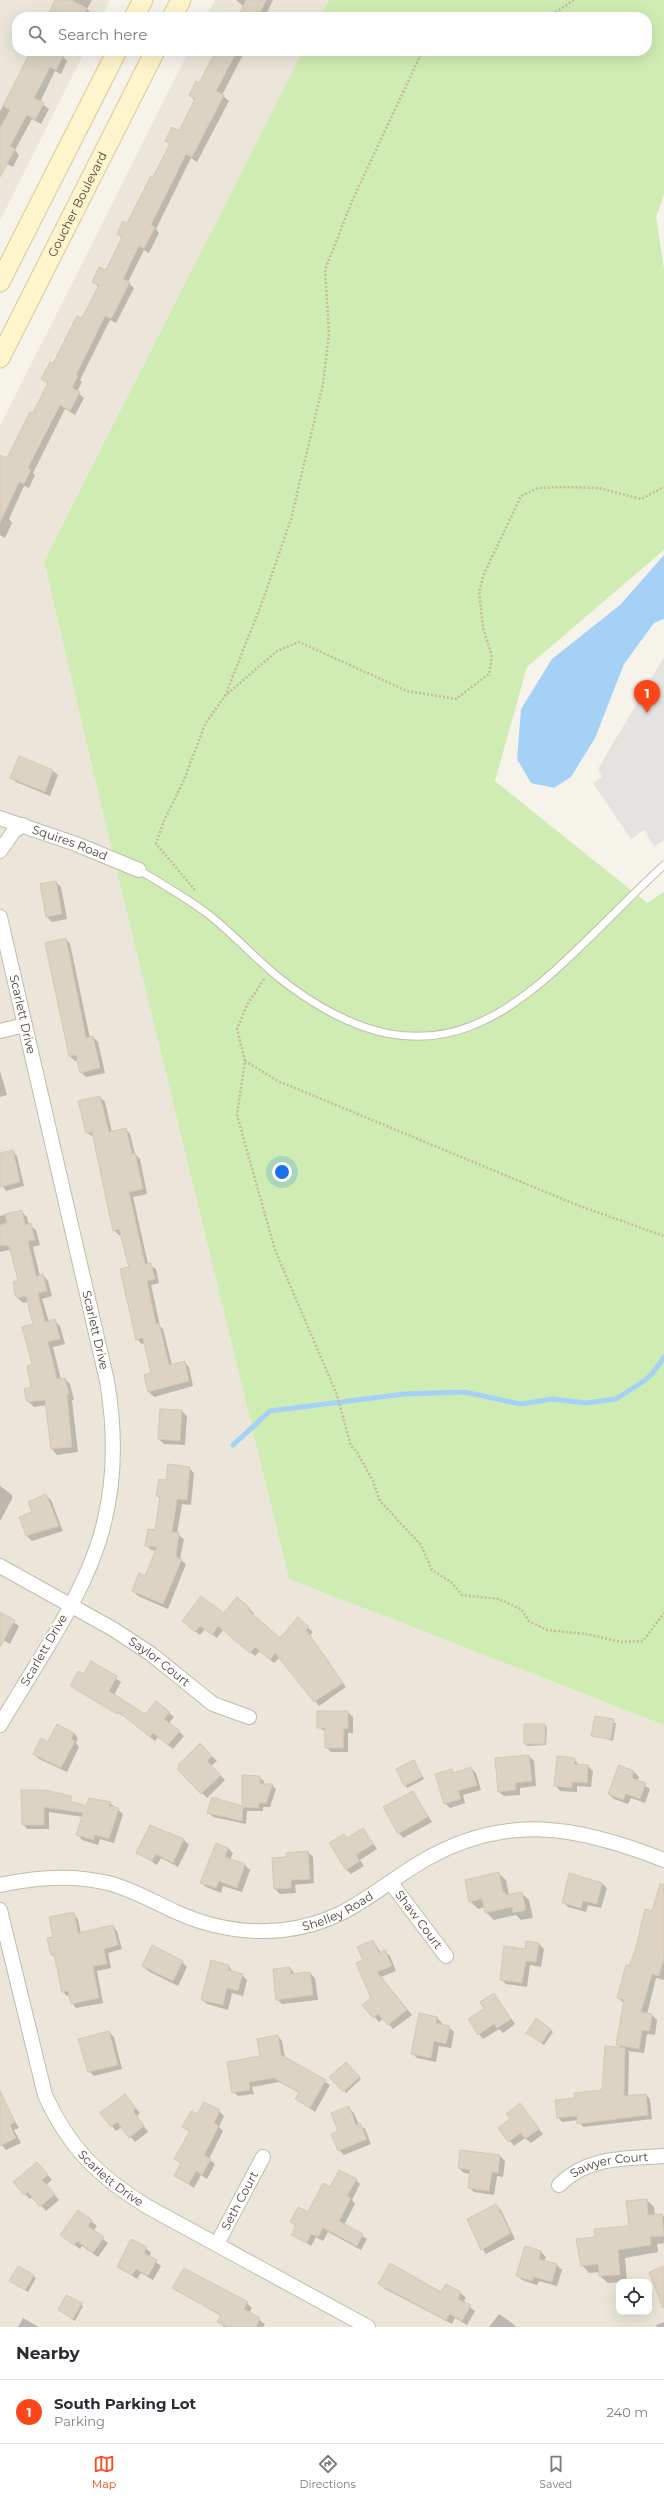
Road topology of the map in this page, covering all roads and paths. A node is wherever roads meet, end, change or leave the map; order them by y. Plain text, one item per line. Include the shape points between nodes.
1 (143, 0) edge
2 (181, 0) edge
3 (574, 0) edge
4 (137, 12) edge
5 (175, 12) edge
6 (556, 12) edge
7 (114, 56) edge
8 (152, 56) edge
9 (419, 56) edge
10 (0, 282) edge
11 (0, 358) edge
12 (664, 487) edge
13 (225, 696) junction
14 (0, 818) edge
15 (23, 825) junction
16 (0, 851) edge
17 (664, 865) edge
18 (139, 870) joint
19 (204, 912) junction
20 (0, 917) edge
21 (269, 971) junction
22 (25, 1025) junction
23 (0, 1031) edge
24 (246, 1061) junction
25 (664, 1236) edge
26 (0, 1566) edge
27 (71, 1603) junction
28 (664, 1613) edge
29 (249, 1717) dead end
30 (0, 1725) edge
31 (664, 1860) edge
32 (391, 1883) junction
33 (0, 1886) edge
34 (0, 1910) edge
35 (446, 1956) dead end
36 (664, 2156) edge
37 (263, 2157) dead end
38 (559, 2185) dead end
39 (216, 2244) junction
40 (368, 2327) edge

1 - 4 main road
2 - 5 main road
3 - 6 path
7 - 10 main road
8 - 11 main road, Goucher Boulevard
9 - 13 path via 352,201 325,270 329,334 320,399 291,519 261,607
12 - 13 path via 641,499 599,488 563,487 538,488 521,496 484,574 479,592 483,627 492,657 489,674 456,699 408,691 299,642 277,651
13 - 19 path via 205,724 156,844 194,887
14 - 15 street, Squires Road
15 - 16 street via 14,832
15 - 18 street, Squires Road
17 - 21 lane via 558,968 526,995 500,1014 457,1031 414,1036 371,1030 350,1023 324,1009
18 - 19 lane
19 - 21 lane
20 - 22 street, Scarlett Drive
21 - 24 path via 247,1005 237,1029
22 - 23 street
22 - 27 street, Scarlett Drive via 107,1380 113,1427 114,1458 104,1524 92,1558
24 - 25 path via 278,1081 577,1205
24 - 28 path via 237,1115 275,1250 337,1395 351,1446 370,1476 380,1501 421,1546 432,1570 451,1582 462,1595 499,1599 521,1609 529,1621 547,1630 586,1634 621,1642 643,1641
26 - 27 street, Saylor Court
27 - 29 street, Saylor Court via 151,1654 213,1704
27 - 30 street, Scarlett Drive
31 - 32 street, Shelley Road via 586,1834 550,1828 514,1831 480,1837 450,1847 420,1862
32 - 33 street, Shelley Road via 360,1904 336,1916 283,1930 254,1931 198,1921 110,1884 88,1879 37,1878
32 - 35 street, Shaw Court
34 - 39 street, Scarlett Drive via 45,2095 71,2143 85,2160 127,2194
36 - 38 street, Sawyer Court via 587,2165 572,2172
37 - 39 street, Seth Court
39 - 40 street, Scarlett Drive

